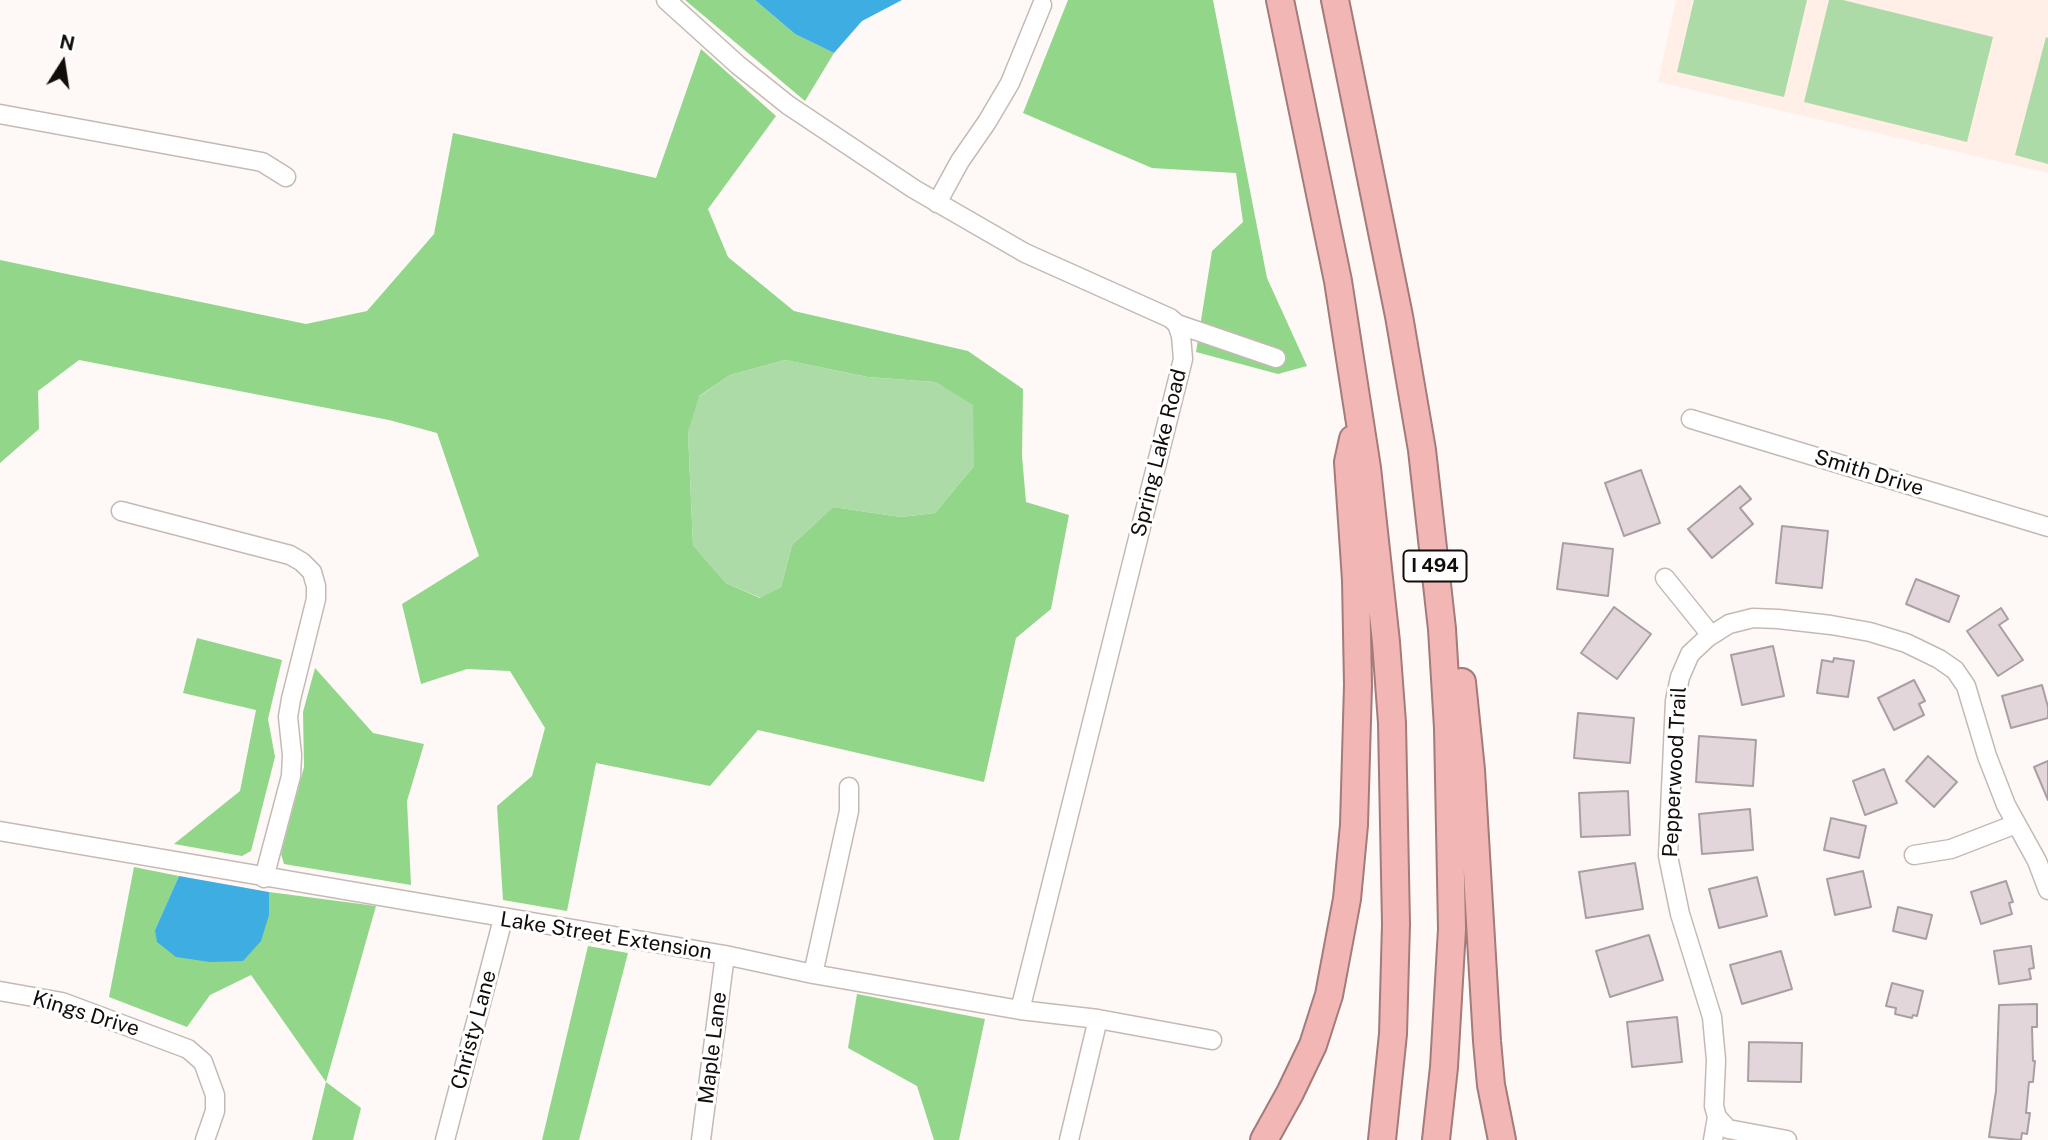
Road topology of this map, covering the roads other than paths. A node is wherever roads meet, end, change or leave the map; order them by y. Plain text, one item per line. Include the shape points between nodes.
1 (666, 0) edge
2 (1280, 0) edge
3 (1335, 0) edge
4 (1042, 5) dead end
5 (0, 114) edge
6 (286, 177) dead end
7 (937, 203) junction
8 (1177, 324) junction
9 (1276, 358) dead end
10 (1358, 413) junction
11 (1691, 419) dead end
12 (121, 511) dead end
13 (1431, 522) junction
14 (2048, 527) edge
15 (1665, 578) dead end
16 (1711, 635) junction
17 (849, 788) dead end
18 (2017, 824) junction
19 (0, 831) edge
20 (1914, 855) dead end
21 (264, 878) junction
22 (2048, 890) edge
23 (503, 919) junction
24 (725, 955) junction
25 (813, 974) junction
26 (0, 991) edge
27 (1020, 1010) junction
28 (1098, 1019) junction
29 (1212, 1040) dead end
30 (1717, 1117) junction
31 (205, 1140) edge
32 (445, 1140) edge
33 (701, 1140) edge
34 (1069, 1140) edge
35 (1264, 1140) edge
36 (1382, 1140) edge
37 (1436, 1140) edge
38 (1502, 1140) edge
39 (1713, 1140) edge
40 (1787, 1140) edge

1 - 7 street via 788,105
2 - 10 highway, I 494 via 1338,282
3 - 13 highway, I 494 via 1399,316
4 - 7 street via 1010,83
5 - 6 street via 262,162
7 - 8 street via 1025,253
8 - 9 street
8 - 27 street, Spring Lake Road via 1182,359
10 - 35 highway via 1348,462 1358,685 1347,899 1329,995 1313,1045
10 - 36 highway, I 494 via 1374,521 1392,723 1395,993
11 - 14 street, Smith Drive
12 - 21 street via 290,555 312,572 316,599 288,717 290,776
13 - 37 highway, I 494 via 1445,671 1452,881
13 - 38 highway via 1455,628 1464,698 1487,1041
15 - 16 street
16 - 18 street, Pepperwood Trail via 1753,618 1778,619 1870,632 1939,659 1955,670 1966,686 1987,756
16 - 30 street, Pepperwood Trail via 1690,654 1675,701 1668,856 1680,914 1712,1017
17 - 25 street via 849,811
18 - 20 street via 1951,849
18 - 22 street, Pepperwood Trail
19 - 21 street, Lake Street Extension
21 - 23 street, Lake Street Extension
23 - 24 street, Lake Street Extension
23 - 32 street, Christy Lane
24 - 25 street, Lake Street Extension
24 - 33 street, Maple Lane
25 - 27 street, Lake Street Extension
26 - 31 street, Kings Drive via 62,1002 188,1049 203,1062 215,1095
27 - 28 street, Lake Street Extension
28 - 29 street, Lake Street Extension
28 - 34 street
30 - 39 street, Pepperwood Trail
30 - 40 street via 1728,1129

